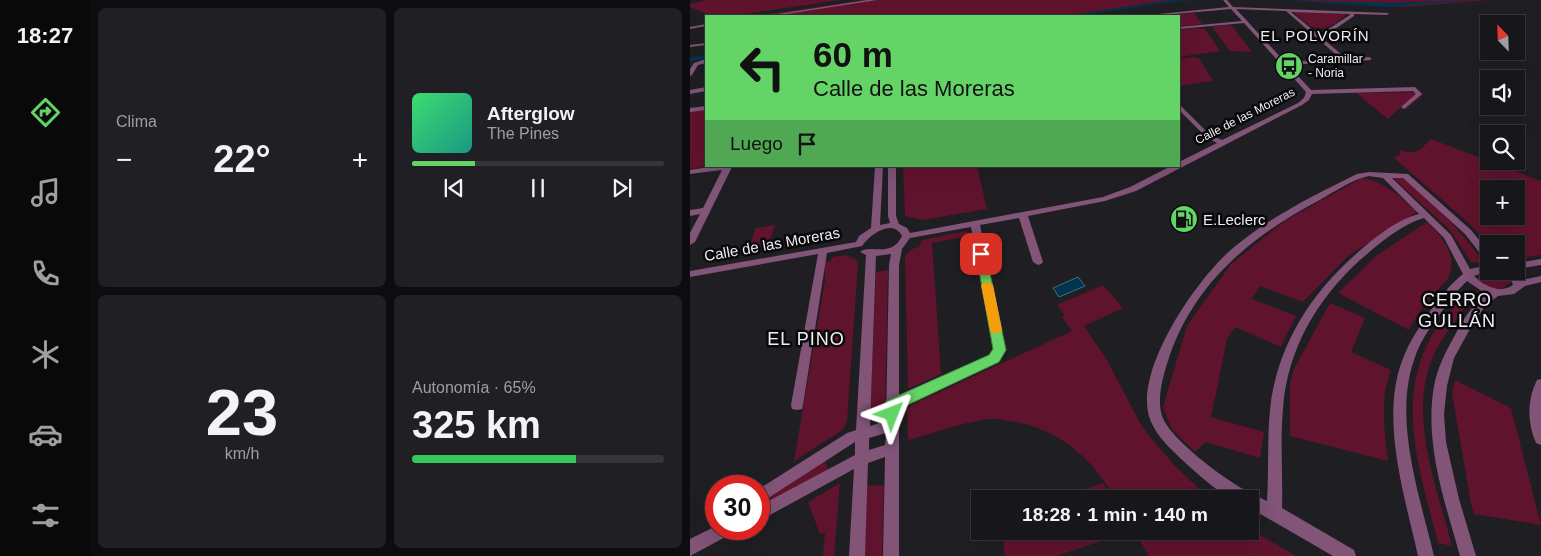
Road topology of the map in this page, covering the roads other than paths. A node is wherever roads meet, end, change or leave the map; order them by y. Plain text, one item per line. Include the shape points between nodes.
1 (875, 0) edge
2 (1225, 0) edge
3 (1232, 8) junction
4 (1286, 9) junction
5 (1351, 12) junction
6 (1387, 14) dead end
7 (774, 15) edge
8 (1152, 15) edge
9 (1244, 22) junction
10 (705, 25) edge
11 (690, 28) edge
12 (1180, 28) edge
13 (1311, 30) junction
14 (1328, 32) junction
15 (1319, 38) junction
16 (705, 44) edge
17 (690, 46) edge
18 (1369, 59) dead end
19 (1345, 60) junction
20 (705, 61) edge
21 (1284, 64) junction
22 (690, 74) edge
23 (705, 89) edge
24 (690, 92) edge
25 (1309, 92) junction
26 (1404, 107) dead end
27 (705, 108) edge
28 (1180, 108) edge
29 (690, 110) edge
30 (1222, 143) junction
31 (1180, 165) edge
32 (728, 167) edge
33 (879, 167) edge
34 (892, 167) edge
35 (1176, 167) edge
36 (690, 172) edge
37 (1384, 176) junction
38 (706, 210) junction
39 (690, 213) edge
40 (1023, 214) junction
41 (1427, 215) junction
42 (975, 223) junction
43 (895, 226) junction
44 (875, 229) junction
45 (907, 236) junction
46 (690, 242) edge
47 (859, 244) junction
48 (1480, 247) edge
49 (897, 248) junction
50 (823, 250) junction
51 (871, 253) junction
52 (1038, 262) dead end
53 (1541, 262) edge
54 (1525, 265) edge
55 (1480, 268) edge
56 (690, 274) edge
57 (1469, 274) junction
58 (1541, 279) edge
59 (1517, 280) edge
60 (1518, 285) junction
61 (1495, 293) junction
62 (1541, 384) edge
63 (797, 405) dead end
64 (892, 405) junction
65 (892, 424) junction
66 (862, 433) junction
67 (1541, 439) edge
68 (891, 448) junction
69 (861, 459) junction
70 (770, 490) edge
71 (1233, 490) edge
72 (1259, 504) edge
73 (770, 508) edge
74 (1274, 512) junction
75 (705, 538) edge
76 (690, 548) edge
77 (857, 556) edge
78 (891, 556) edge
79 (1348, 556) edge
80 (1426, 556) edge
81 (1468, 556) edge

1 - 7 street
2 - 3 street
3 - 4 street
3 - 8 street
3 - 9 street
4 - 5 street
4 - 13 street
5 - 6 street
5 - 14 street
9 - 12 street
9 - 21 street
10 - 11 street
13 - 14 street
13 - 15 street
14 - 15 street
15 - 19 street
16 - 17 street
18 - 19 street
19 - 21 street
20 - 22 street via 696,64
21 - 25 street
23 - 24 street
25 - 26 street, Calle de las Moreras via 1416,89 1419,94
25 - 30 street, Calle de las Moreras via 1307,99 1300,104
27 - 29 street
28 - 30 street via 1208,136
30 - 31 street, Calle de las Moreras
32 - 36 street
32 - 38 street
33 - 44 street
34 - 43 street
35 - 40 street, Calle de las Moreras via 1106,199
37 - 41 street
37 - 48 street via 1405,176 1468,232
37 - 71 street via 1360,176 1281,218 1223,262 1178,323 1157,380 1153,399 1155,417 1165,434 1183,451
38 - 39 street
38 - 46 street
40 - 42 street, Calle de las Moreras
40 - 52 street
41 - 57 street via 1448,237
41 - 74 street via 1417,216 1371,246 1321,294 1309,313 1278,392
42 - 45 street, Calle de las Moreras
42 - 64 street via 1000,350 994,358
43 - 44 street
43 - 45 street via 904,229
44 - 47 street
45 - 49 street
47 - 50 street, Calle de las Moreras
47 - 51 street via 860,248
49 - 51 street
49 - 64 street
50 - 56 street, Calle de las Moreras
50 - 63 street
51 - 66 street
53 - 54 street
55 - 57 street
57 - 61 street via 1477,285
57 - 80 street via 1423,328 1405,368 1399,416
58 - 60 street
59 - 60 street
60 - 61 street via 1509,292
61 - 81 street via 1480,306 1453,345 1437,396 1441,456
62 - 67 street via 1535,419
64 - 65 street
65 - 66 street
65 - 68 street
66 - 69 street
66 - 70 street
68 - 69 street
68 - 78 street
69 - 73 street
69 - 77 street
72 - 74 street
74 - 79 street
75 - 76 street

